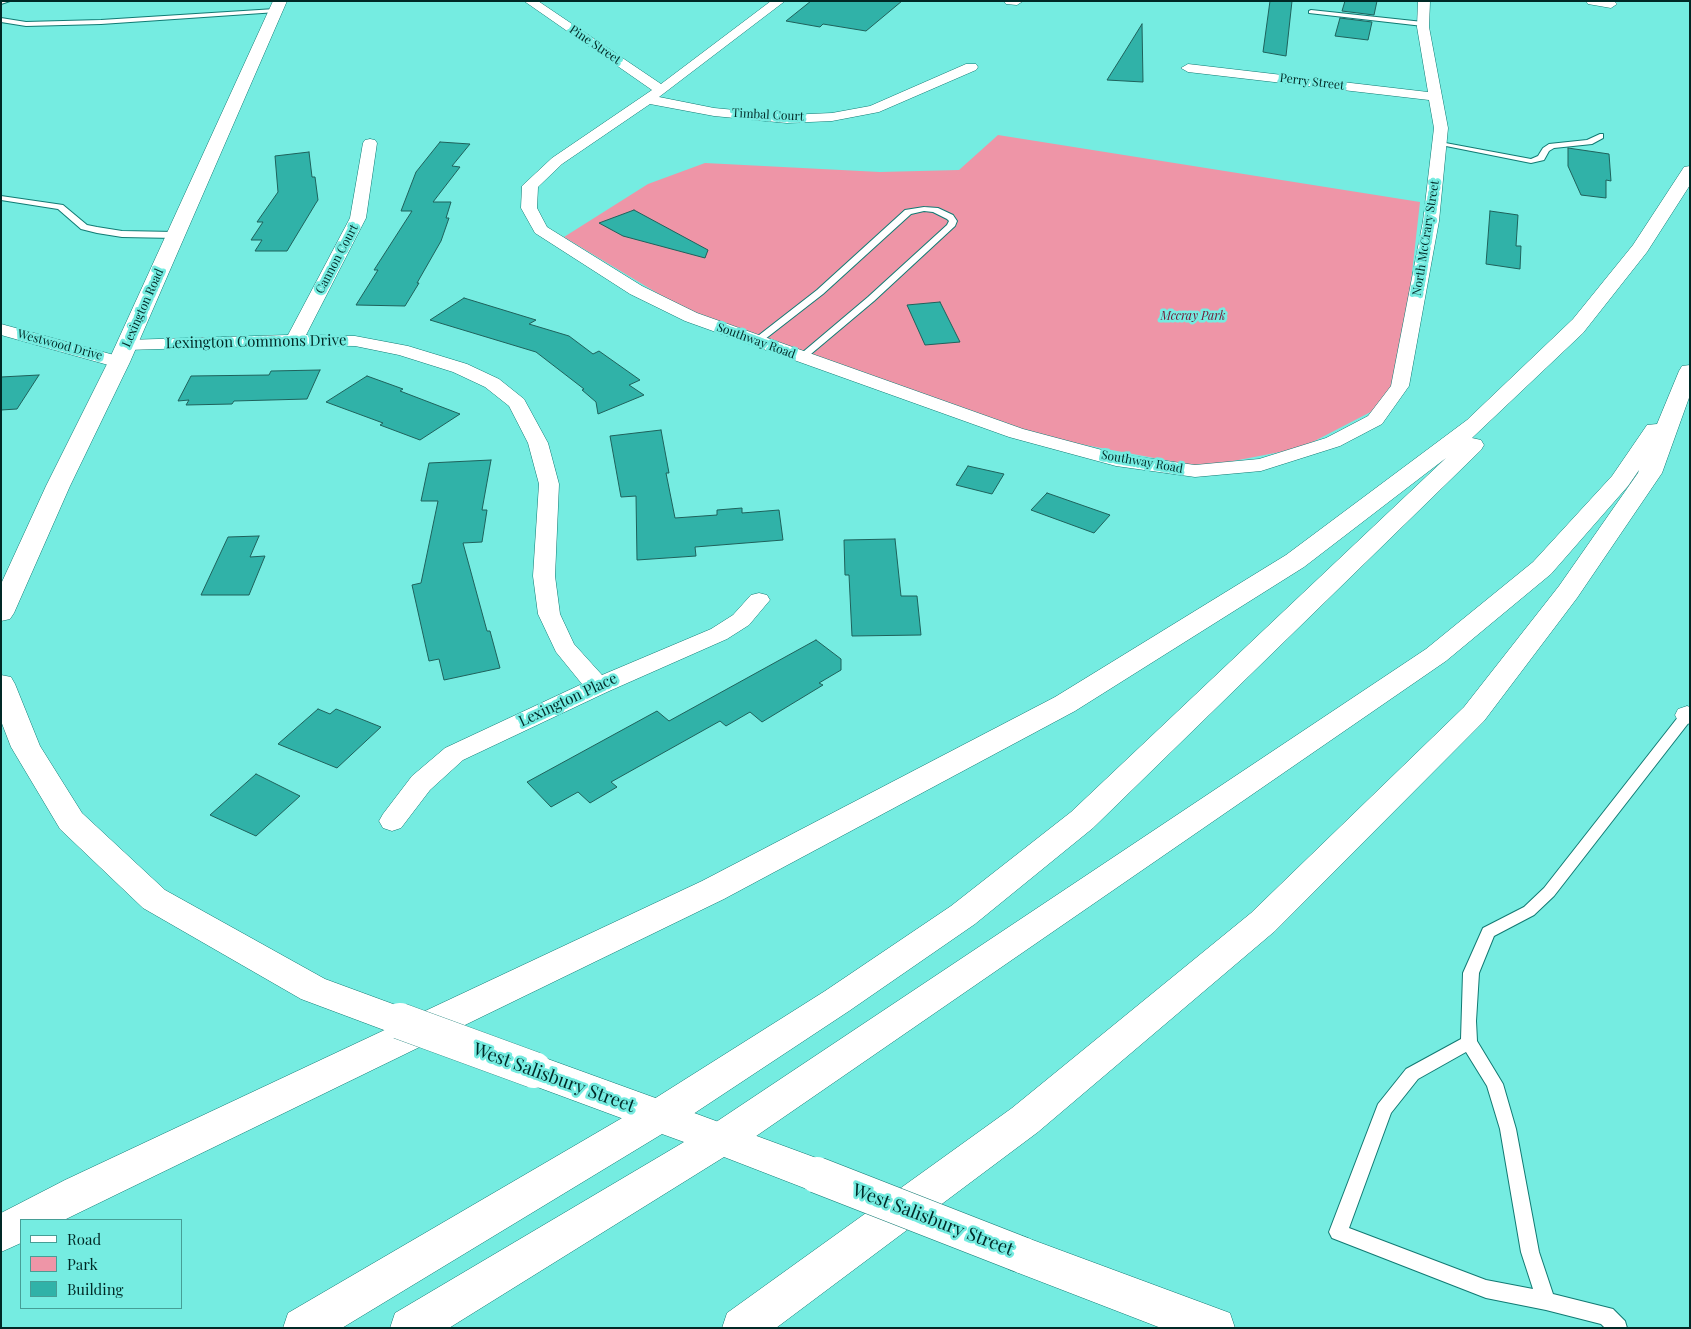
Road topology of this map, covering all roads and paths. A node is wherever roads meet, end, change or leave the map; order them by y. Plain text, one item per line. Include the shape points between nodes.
1 (7, 1) edge
2 (530, 1) edge
3 (779, 1) edge
4 (1010, 1) edge
5 (1017, 1) edge
6 (1424, 1) edge
7 (1592, 1) edge
8 (1, 2) edge
9 (1611, 4) dead end
10 (277, 6) edge
11 (1311, 12) dead end
12 (1, 20) edge
13 (1423, 24) junction
14 (971, 67) dead end
15 (1188, 68) dead end
16 (654, 94) junction
17 (1436, 97) junction
18 (1600, 136) dead end
19 (370, 143) dead end
20 (1440, 144) junction
21 (1690, 171) edge
22 (1, 198) edge
23 (175, 235) junction
24 (1588, 316) junction
25 (1, 329) edge
26 (294, 340) junction
27 (757, 341) junction
28 (122, 353) junction
29 (802, 357) junction
30 (1683, 385) edge
31 (1334, 442) joint
32 (758, 600) dead end
33 (1, 613) edge
34 (1, 684) edge
35 (598, 686) junction
36 (1688, 715) edge
37 (392, 821) dead end
38 (1469, 1042) junction
39 (659, 1116) junction
40 (720, 1140) junction
41 (28, 1219) edge
42 (20, 1224) edge
43 (1, 1234) edge
44 (1546, 1301) junction
45 (303, 1328) edge
46 (410, 1328) edge
47 (742, 1328) edge
48 (1215, 1328) edge
49 (1618, 1328) edge

1 - 8 lane
2 - 16 street, Pine Street
3 - 16 street, Southway Road
4 - 5 street
6 - 13 street, North McCrary Street
7 - 9 street
10 - 12 lane via 102,22 26,24
10 - 23 main road, Lexington Road
11 - 13 lane
13 - 17 street, North McCrary Street
14 - 16 street, Timbal Court via 874,109 832,117 787,119 714,112
15 - 17 street, Perry Street
16 - 27 street, Southway Road via 557,161 537,179 530,186 529,208 541,230 636,290 690,317
17 - 20 street, North McCrary Street via 1442,128
18 - 20 lane via 1589,142 1552,146 1541,158 1531,161
19 - 26 street, Cannon Court via 358,218
20 - 31 street, North McCrary Street via 1431,222 1400,386 1375,420
21 - 24 main road via 1640,248
22 - 23 lane via 60,207 84,226 97,230
23 - 28 main road, Lexington Road
24 - 39 main road via 1483,436 1082,820 963,915
24 - 41 main road via 1475,425 1295,561 1065,704 713,890
25 - 28 street, Westwood Drive
26 - 28 street, Lexington Commons Drive
26 - 35 street, Lexington Commons Drive via 355,341 402,350 460,368 492,383 517,403 538,443 549,484 544,576 549,614 564,647
27 - 29 street, Southway Road
27 - 29 lane via 820,292 908,212 935,210 950,217 953,221 951,226
28 - 33 main road, Lexington Road
29 - 31 street, Southway Road via 1016,433 1116,460 1195,471 1261,465
30 - 40 main road via 1620,481 1542,568 1436,655
30 - 47 main road via 1650,472 1568,592 1467,721 1263,922 1025,1120
32 - 35 street, Lexington Place via 741,620 719,634
34 - 39 main road, West Salisbury Street, bridge via 26,747 71,821 154,899 313,989
35 - 37 street, Lexington Place via 454,754 421,784
36 - 38 lane via 1549,892 1529,911 1488,932 1471,973
38 - 44 lane via 1495,1084 1508,1129 1530,1252
38 - 44 lane via 1412,1074 1384,1109 1338,1232 1486,1289
39 - 40 main road, West Salisbury Street
39 - 45 main road
40 - 46 main road
40 - 48 main road, West Salisbury Street, bridge
42 - 43 main road
44 - 49 lane via 1606,1316

